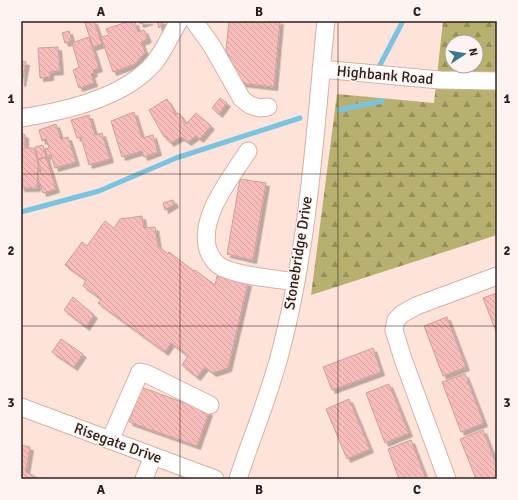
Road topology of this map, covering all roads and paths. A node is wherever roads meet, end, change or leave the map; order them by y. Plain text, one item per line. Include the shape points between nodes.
1 (179, 21) edge
2 (194, 21) edge
3 (326, 21) edge
4 (321, 69) junction
5 (497, 81) edge
6 (268, 106) dead end
7 (21, 118) edge
8 (248, 151) dead end
9 (497, 276) edge
10 (295, 282) junction
11 (210, 405) dead end
12 (21, 407) edge
13 (110, 440) junction
14 (153, 456) junction
15 (243, 478) edge
16 (144, 479) edge
17 (215, 479) edge
18 (447, 479) edge

1 - 7 street via 155,62 139,78 118,91 46,114
2 - 6 street via 212,46 242,99 250,106
3 - 4 street, Stonebridge Drive
4 - 5 street, Highbank Road via 440,80
4 - 10 street, Stonebridge Drive via 304,233
8 - 10 street via 223,190 207,222 206,241 211,259 221,267 241,274
9 - 18 street via 416,306 396,320 394,330 403,359
10 - 15 street, Stonebridge Drive via 281,351
11 - 13 street via 140,372
12 - 13 street, Risegate Drive
13 - 14 street, Risegate Drive
14 - 16 street
14 - 17 street, Risegate Drive

